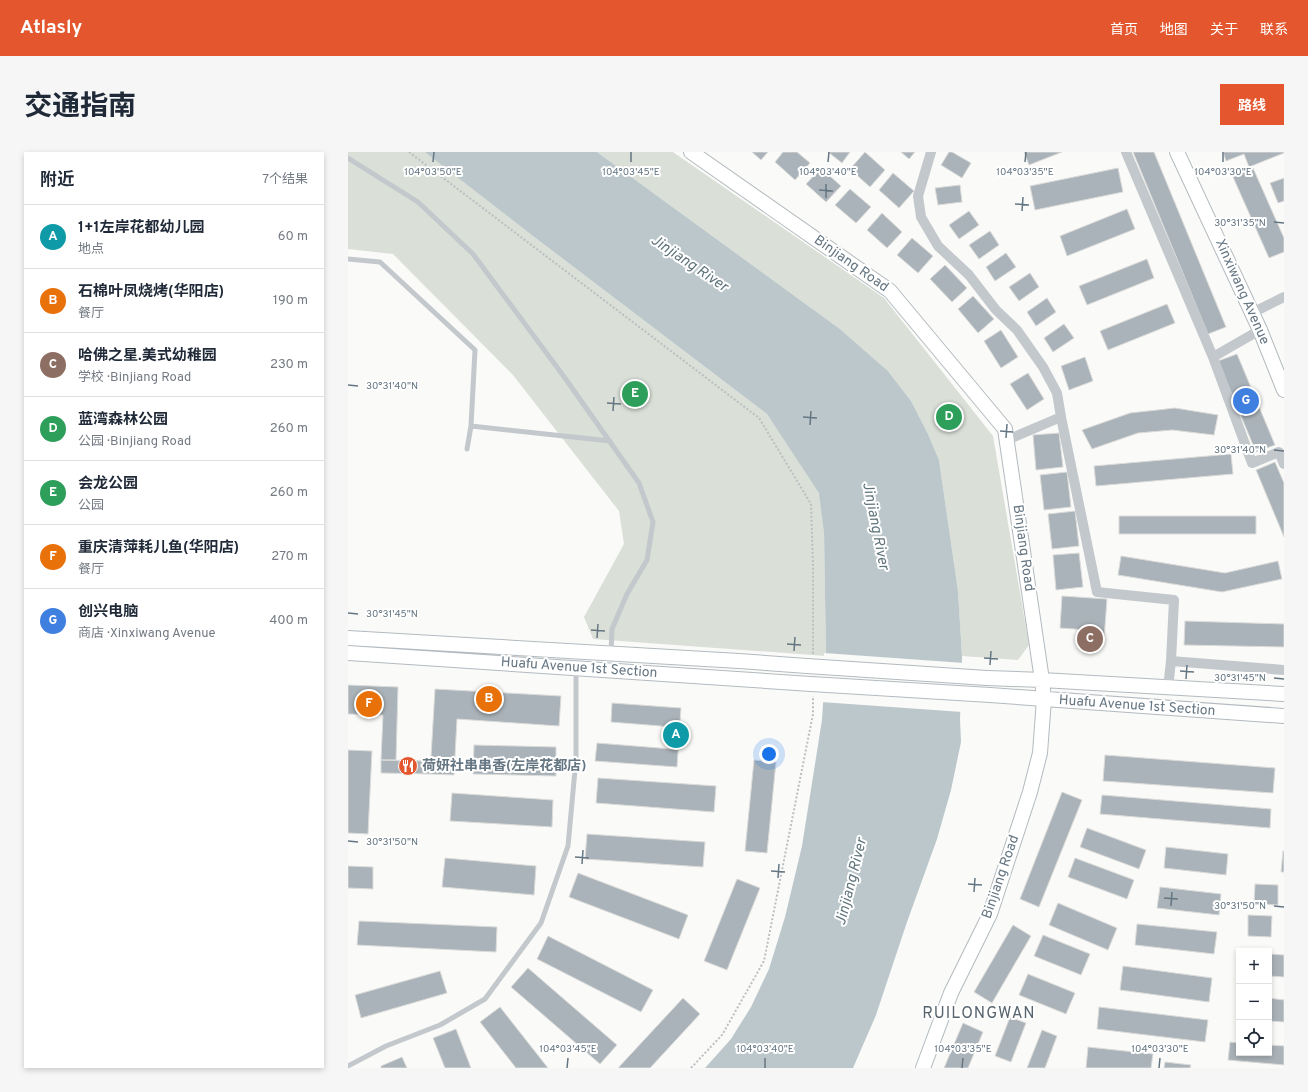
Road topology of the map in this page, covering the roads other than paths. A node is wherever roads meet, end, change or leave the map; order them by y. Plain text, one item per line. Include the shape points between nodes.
1 (691, 152) edge
2 (931, 152) edge
3 (1126, 152) edge
4 (1178, 152) edge
5 (1188, 152) edge
6 (348, 158) edge
7 (348, 259) edge
8 (1284, 297) edge
9 (1260, 309) junction
10 (1260, 330) junction
11 (1213, 357) junction
12 (1284, 366) edge
13 (1284, 390) edge
14 (1061, 417) junction
15 (471, 426) junction
16 (1007, 440) junction
17 (610, 441) junction
18 (468, 449) dead end
19 (1284, 464) edge
20 (348, 638) edge
21 (348, 653) edge
22 (611, 654) junction
23 (1171, 661) junction
24 (576, 668) junction
25 (1284, 670) edge
26 (1042, 680) junction
27 (1168, 688) junction
28 (1284, 694) edge
29 (1044, 699) junction
30 (1284, 716) edge
31 (348, 1066) edge
32 (923, 1068) edge

1 - 16 main road, Binjiang Road via 890,291 1005,429
2 - 14 street via 918,196 921,217 938,246 969,275 996,310 1017,330 1043,367 1057,394
3 - 11 street
4 - 10 main road, Xinxiwang Avenue
5 - 9 main road
6 - 17 lane via 418,202 473,254
7 - 15 lane via 380,262 475,350
8 - 9 street
9 - 12 main road
10 - 11 street
10 - 13 main road, Xinxiwang Avenue
11 - 19 street via 1252,463 1279,452
14 - 16 street
14 - 23 street via 1097,592 1174,600
15 - 17 lane
15 - 18 lane
16 - 26 main road, Binjiang Road
17 - 22 lane via 639,483 653,522 648,560 628,594 612,629
20 - 22 main road
21 - 24 main road, Huafu Avenue 1st Section
22 - 26 main road, bridge via 810,663 987,678
23 - 25 street
23 - 27 street
24 - 29 main road, Huafu Avenue 1st Section, bridge via 812,687 990,694
24 - 31 lane via 576,760 568,846 541,923 485,999 440,1025 386,1046
26 - 27 main road
26 - 29 main road, Binjiang Road
27 - 28 main road
29 - 30 main road, Huafu Avenue 1st Section
29 - 32 main road, Binjiang Road via 1040,753 1030,792 990,914 951,993

